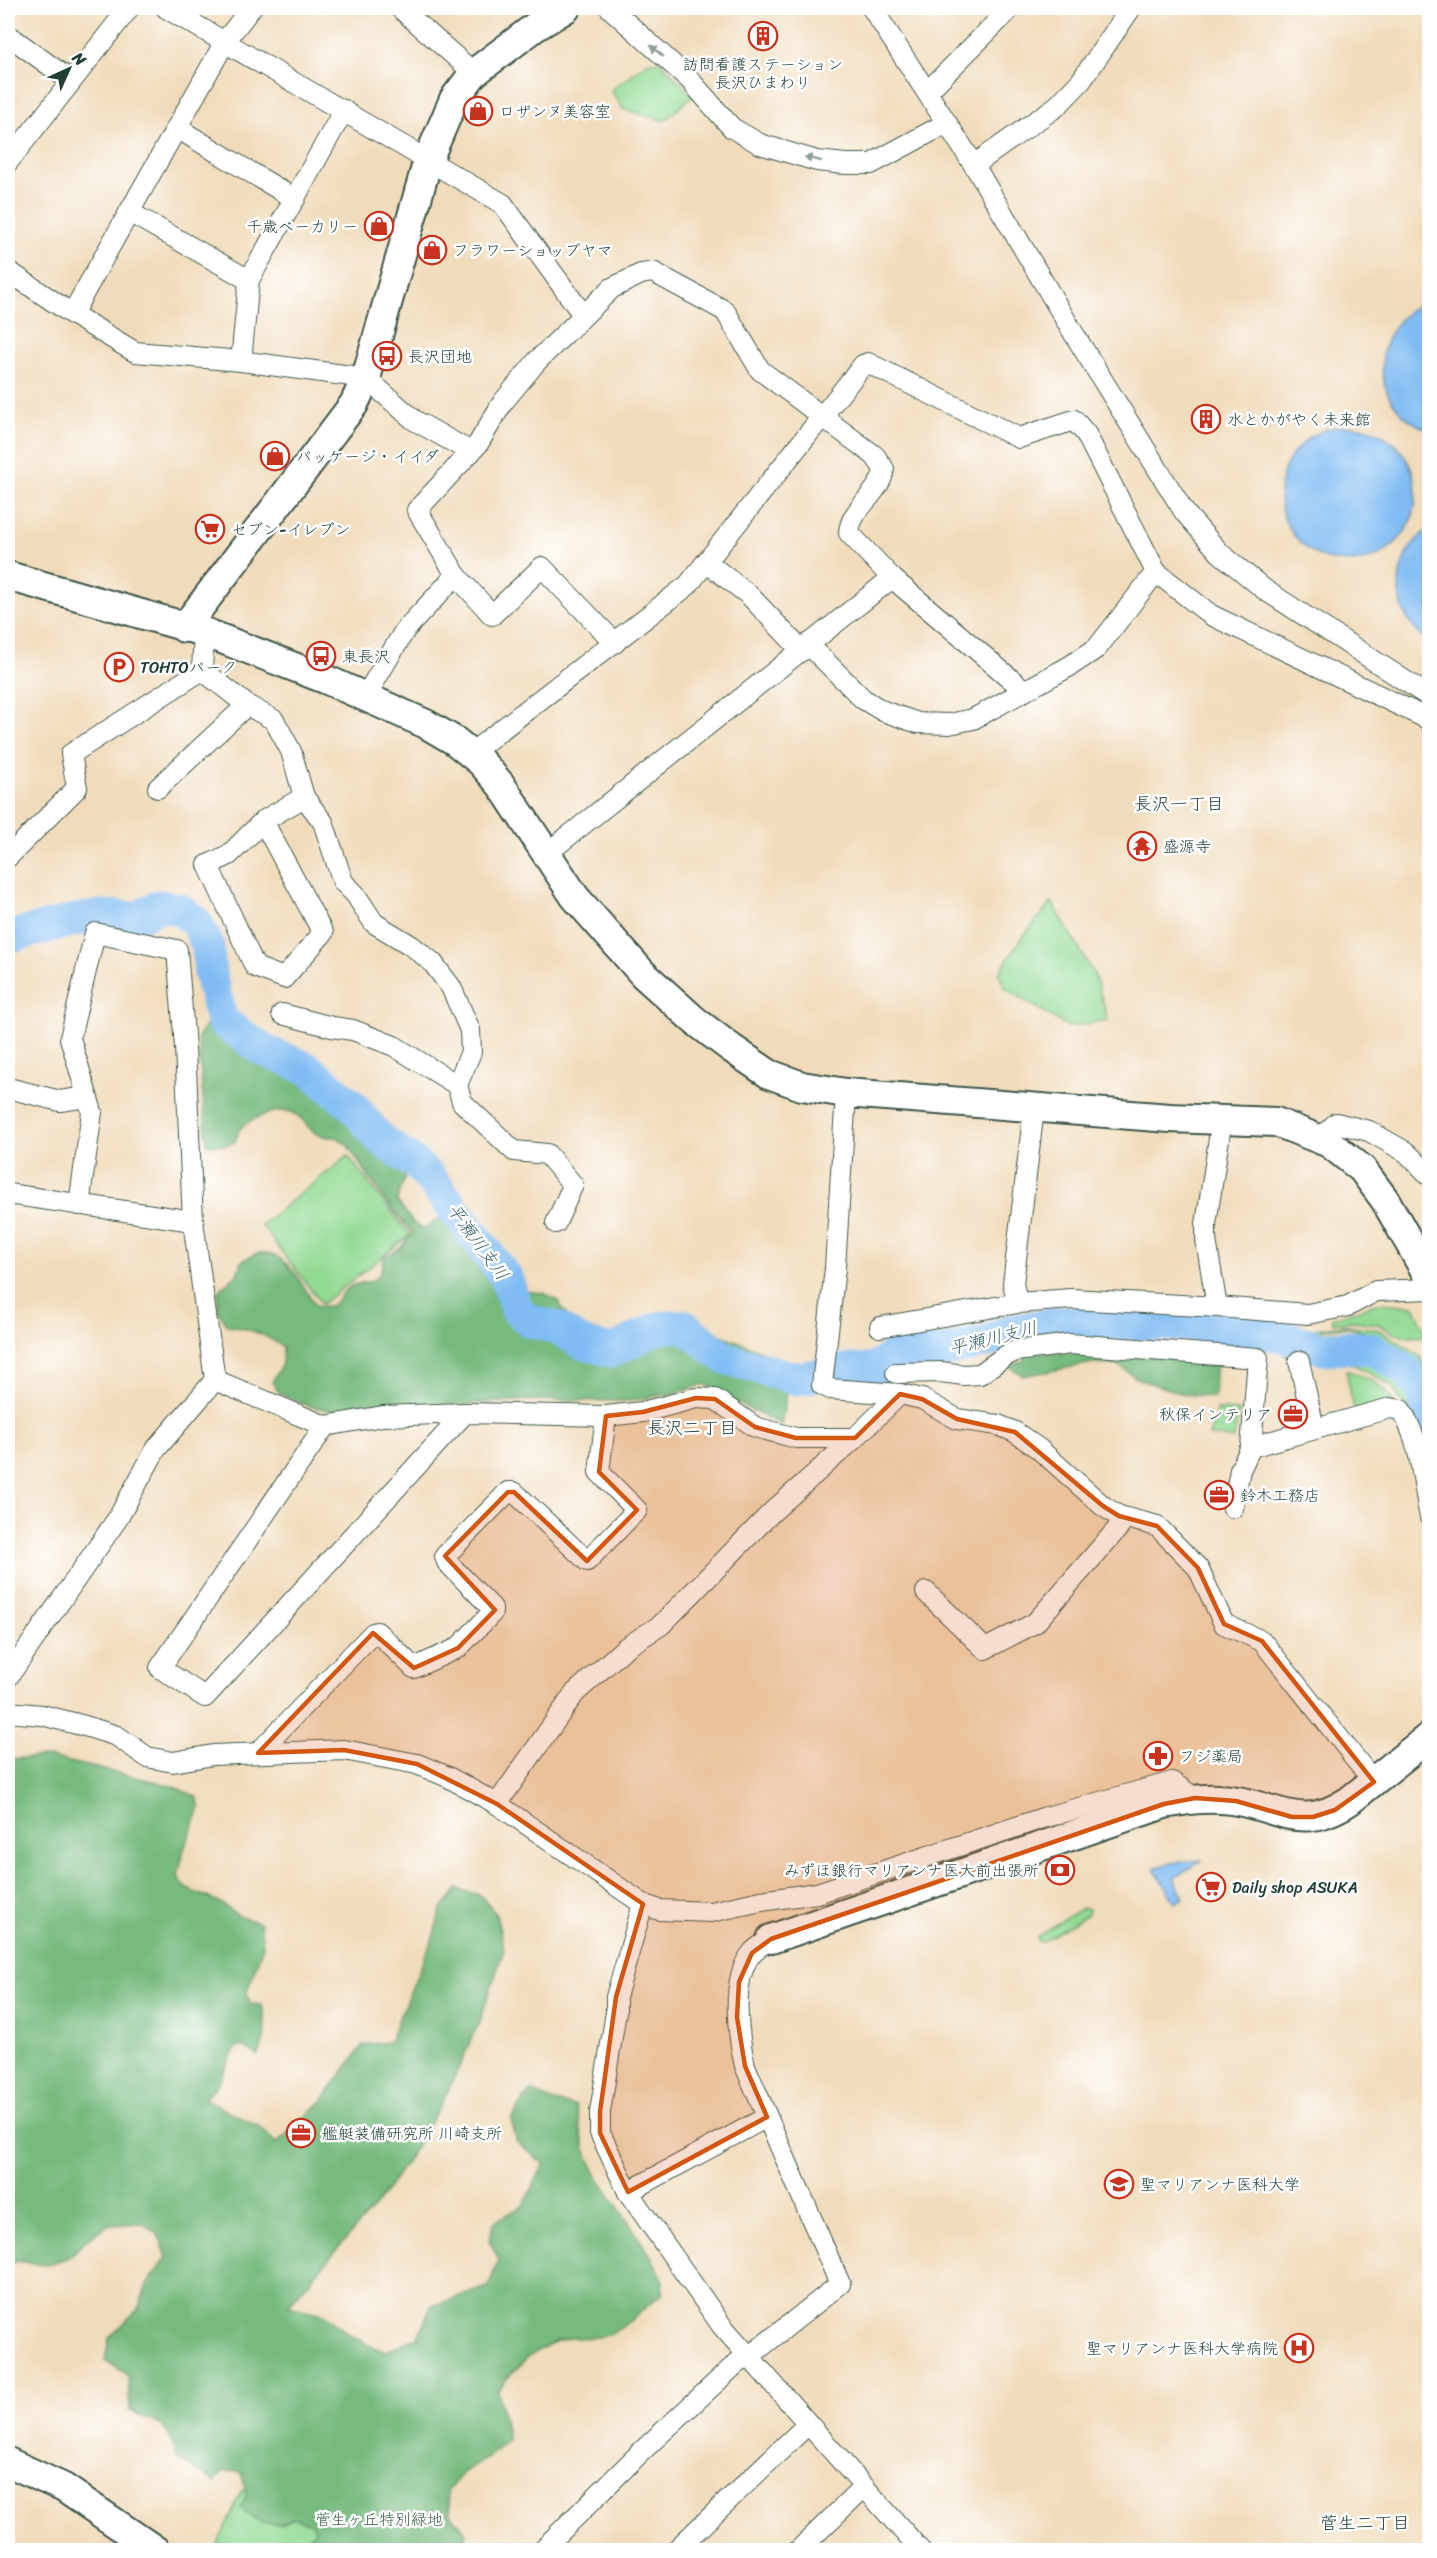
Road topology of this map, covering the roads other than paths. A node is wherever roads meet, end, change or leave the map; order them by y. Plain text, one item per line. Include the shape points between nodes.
1 (129, 8) edge
2 (166, 8) edge
3 (250, 8) edge
4 (400, 8) edge
5 (566, 8) edge
6 (610, 8) edge
7 (872, 8) edge
8 (1011, 8) edge
9 (1131, 8) edge
10 (8, 35) edge
11 (226, 40) junction
12 (474, 73) junction
13 (71, 81) junction
14 (927, 92) junction
15 (344, 110) junction
16 (947, 123) junction
17 (177, 128) junction
18 (428, 160) junction
19 (8, 162) edge
20 (974, 165) junction
21 (295, 199) junction
22 (129, 212) junction
23 (8, 271) edge
24 (249, 280) junction
25 (72, 314) junction
26 (583, 315) junction
27 (241, 362) junction
28 (366, 378) junction
29 (821, 416) junction
30 (471, 452) junction
31 (706, 562) junction
32 (1156, 572) junction
33 (456, 575) junction
34 (8, 576) edge
35 (892, 578) junction
36 (194, 630) junction
37 (615, 642) junction
38 (805, 648) junction
39 (202, 669) junction
40 (1025, 691) junction
41 (365, 697) junction
42 (1430, 697) edge
43 (247, 705) junction
44 (1430, 720) edge
45 (470, 754) junction
46 (158, 788) dead end
47 (304, 797) junction
48 (263, 821) junction
49 (546, 854) junction
50 (8, 857) edge
51 (282, 1014) dead end
52 (457, 1085) junction
53 (8, 1088) edge
54 (846, 1093) junction
55 (87, 1097) junction
56 (1034, 1109) junction
57 (1220, 1120) junction
58 (1320, 1139) junction
59 (1430, 1176) edge
60 (8, 1194) edge
61 (79, 1205) junction
62 (193, 1221) junction
63 (556, 1223) dead end
64 (1430, 1279) edge
65 (1430, 1289) edge
66 (1018, 1303) junction
67 (1217, 1307) junction
68 (880, 1327) dead end
69 (1299, 1361) dead end
70 (896, 1373) dead end
71 (215, 1380) junction
72 (900, 1394) junction
73 (465, 1413) junction
74 (606, 1416) junction
75 (325, 1426) junction
76 (1314, 1428) junction
77 (855, 1438) junction
78 (1251, 1447) junction
79 (1426, 1456) edge
80 (1233, 1508) dead end
81 (1119, 1516) junction
82 (1430, 1517) edge
83 (926, 1592) dead end
84 (8, 1677) edge
85 (8, 1712) edge
86 (1430, 1736) edge
87 (258, 1753) junction
88 (1374, 1782) junction
89 (1195, 1798) junction
90 (497, 1804) junction
91 (643, 1904) junction
92 (771, 1939) joint
93 (767, 2117) junction
94 (628, 2192) junction
95 (750, 2356) junction
96 (808, 2424) junction
97 (8, 2462) edge
98 (864, 2487) junction
99 (155, 2550) edge
100 (542, 2550) edge
101 (676, 2550) edge
102 (799, 2550) edge
103 (918, 2550) edge

1 - 13 street
2 - 11 street
3 - 11 street
4 - 12 street
5 - 12 street
16 -> 6 street via 871,164 817,161 760,144 732,128 689,79
7 - 14 street
8 - 14 street
9 - 20 street via 1081,81 1048,112
10 - 13 street
11 - 15 street
11 - 17 street
12 - 18 street via 454,99
13 - 19 street
14 - 16 street
15 - 18 street
15 - 21 street
16 - 20 street
17 - 21 street
17 - 22 street
18 - 26 street via 503,204
18 - 28 street
20 - 42 street via 1185,513 1220,553 1265,590
21 - 24 street
22 - 24 street
22 - 25 street
23 - 25 street
24 - 27 street
25 - 27 street via 135,352
26 - 29 street via 626,280 641,274 660,274 725,311 760,370
26 - 30 street via 503,402
27 - 28 street
28 - 30 street via 414,420
28 - 36 street via 354,404 217,581
29 - 31 street
29 - 32 street via 868,363 1020,438 1074,420 1086,434
29 - 35 street via 890,463 883,479 849,523 849,533
30 - 33 street via 417,510
31 - 37 street via 688,585
31 - 38 street via 749,595
32 - 40 street via 1097,648
32 - 44 street via 1211,615
33 - 37 street via 492,615 542,567
33 - 41 street via 405,630
34 - 36 street
35 - 38 street
35 - 40 street
36 - 39 street
36 - 41 street
37 - 45 street
38 - 40 street via 863,699 918,723 948,724 973,719
38 - 49 street
39 - 43 street
39 - 50 street via 70,754 76,788
41 - 45 street via 426,724
43 - 46 street
43 - 47 street via 274,720 291,751
45 - 49 street via 501,784
47 - 48 street
47 - 52 street via 323,822 343,882 374,923 432,963 451,987 470,1030 471,1052
48 - 48 street via 229,855 208,865 255,967 284,978 323,933
49 - 54 street via 575,897 634,965 730,1048 769,1074 802,1086
51 - 52 street via 352,1030 394,1046
52 - 63 street via 462,1102 514,1151 547,1154 573,1185
53 - 55 street via 60,1101
54 - 56 street
54 - 72 street via 835,1268 822,1385 830,1389
55 - 61 street via 92,1112
55 - 62 street via 70,1038 95,933 177,950
56 - 57 street
56 - 66 street via 1014,1284
57 - 58 street via 1276,1122
57 - 67 street via 1206,1224
58 - 59 street via 1336,1123 1369,1131 1406,1152
58 - 64 street via 1362,1169 1404,1230
60 - 61 street
61 - 62 street
62 - 71 street
65 - 67 street via 1376,1291 1348,1306 1308,1314
66 - 67 street via 1071,1299
66 - 68 street
69 - 76 street
70 - 78 street via 980,1374 1016,1351 1070,1344 1258,1358
71 - 75 street
71 - 84 street via 156,1449 118,1518
72 - 77 street
72 - 81 street via 922,1399 957,1419 998,1425 1015,1432
73 - 74 street
73 - 75 street via 384,1416
73 - 75 street via 205,1697 160,1668
74 - 77 street via 643,1412 696,1398 715,1399 755,1427 796,1438
74 - 87 street via 599,1472 637,1510 587,1561 514,1492 508,1492 445,1556 492,1608 492,1613 458,1648 414,1668 377,1632 373,1633
76 - 78 street
76 - 79 street via 1390,1408 1401,1410
77 - 90 street via 772,1512 661,1625 626,1648 575,1693
78 - 80 street via 1240,1470
79 - 82 street
81 - 83 street via 1119,1527 1035,1623 985,1649
81 - 88 street via 1157,1526 1198,1568 1224,1624 1262,1641
85 - 87 street via 42,1715 85,1726 117,1736 147,1757 173,1762
86 - 88 street
87 - 90 street via 344,1750 417,1764
88 - 89 street via 1335,1810 1313,1817 1293,1817 1236,1801
89 - 91 street via 1172,1782 1043,1818 817,1893 711,1912 659,1910
89 - 92 street via 1164,1804
90 - 91 street
91 - 94 street via 616,1997 600,2112 600,2133
92 - 93 street via 752,1953 739,1982 737,2017 745,2066
93 - 94 street
93 - 95 street via 840,2284
94 - 95 street via 722,2326
95 - 96 street
95 - 100 street via 737,2363 642,2451
96 - 98 street
96 - 101 street
97 - 99 street via 64,2488
98 - 102 street
98 - 103 street

